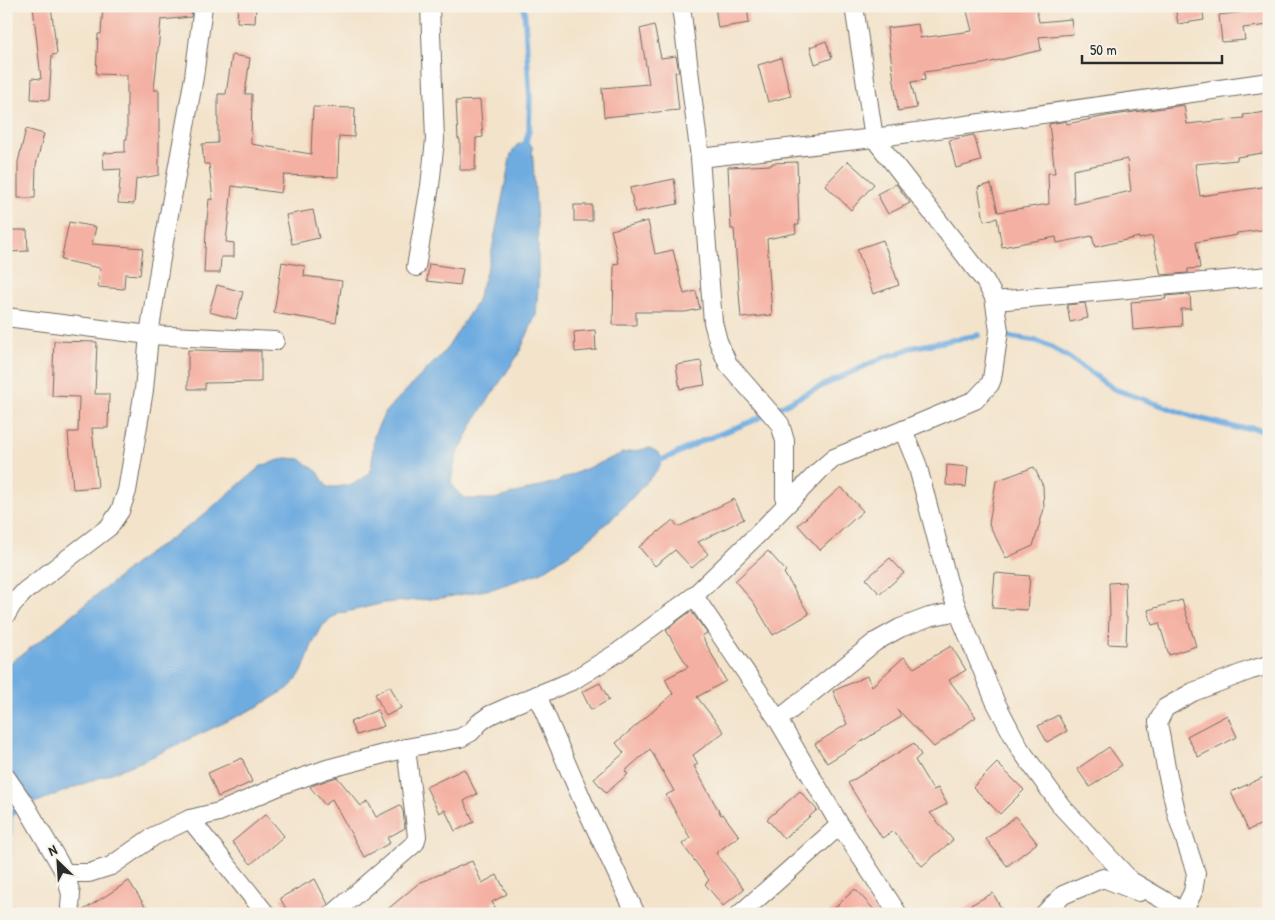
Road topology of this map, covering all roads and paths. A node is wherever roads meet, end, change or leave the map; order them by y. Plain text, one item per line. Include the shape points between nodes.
1 (202, 6) edge
2 (430, 6) edge
3 (681, 6) edge
4 (854, 6) edge
5 (1269, 82) edge
6 (874, 138) junction
7 (700, 158) junction
8 (416, 267) dead end
9 (1269, 276) edge
10 (995, 301) junction
11 (6, 317) edge
12 (149, 335) junction
13 (274, 341) dead end
14 (903, 430) junction
15 (785, 506) junction
16 (694, 596) junction
17 (958, 611) junction
18 (6, 615) edge
19 (1269, 665) edge
20 (537, 695) junction
21 (778, 720) junction
22 (406, 748) junction
23 (6, 777) edge
24 (190, 819) junction
25 (840, 825) junction
26 (65, 872) junction
27 (1179, 911) edge
28 (72, 914) edge
29 (266, 914) edge
30 (333, 914) edge
31 (636, 914) edge
32 (740, 914) edge
33 (898, 914) edge
34 (1044, 914) edge

1 - 12 street via 194,77
2 - 8 street via 435,140
3 - 7 street
4 - 6 street
5 - 6 street
6 - 7 street
6 - 10 street via 985,281
7 - 15 street via 718,341 728,364 780,424 785,441
9 - 10 street
10 - 14 street via 1000,330 990,384 975,400
11 - 12 street
12 - 13 street
12 - 18 street via 144,390 127,491 120,511 109,527 25,591
14 - 15 street via 834,458
14 - 17 street via 917,464
15 - 16 street
16 - 20 street via 617,653 572,681
16 - 21 street
17 - 21 street via 929,617 875,642
17 - 27 street via 995,700 1020,749 1062,807 1131,881
19 - 27 street via 1193,692 1165,708 1158,722 1177,815 1196,873 1193,892
20 - 22 street via 490,715 460,738
20 - 31 street
21 - 25 street
22 - 24 street via 327,769 219,812
22 - 30 street via 417,836 415,843
23 - 26 street
24 - 26 street via 154,836 110,866 89,873
24 - 29 street
25 - 32 street
25 - 33 street
26 - 28 street
27 - 34 street via 1103,878 1063,894

